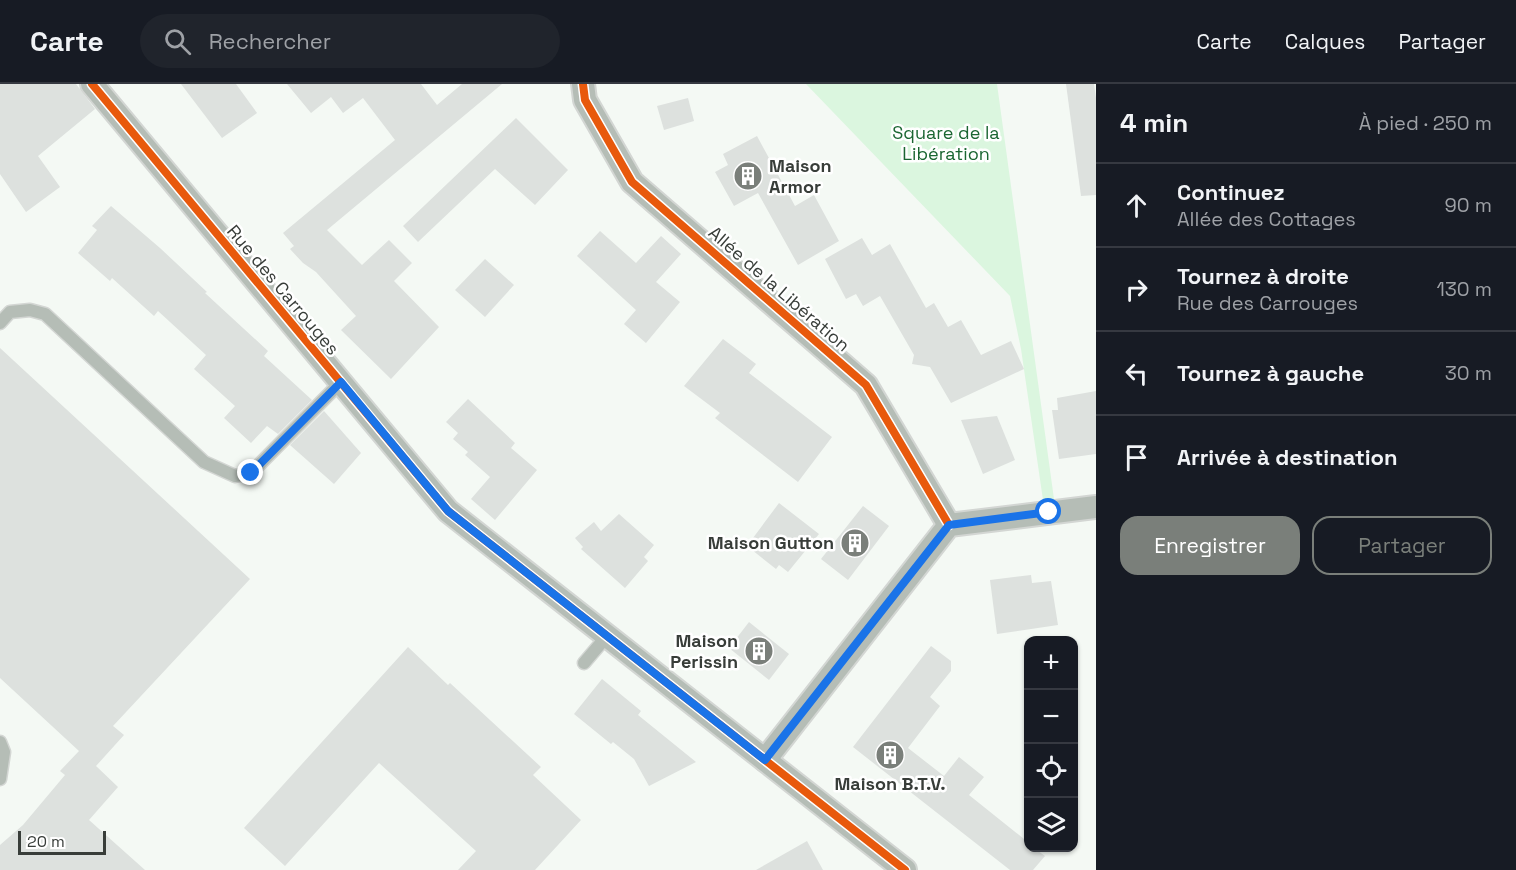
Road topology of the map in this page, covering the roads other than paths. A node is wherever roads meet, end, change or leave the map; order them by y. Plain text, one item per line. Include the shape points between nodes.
1 (92, 84) edge
2 (583, 84) edge
3 (0, 323) edge
4 (341, 382) junction
5 (1096, 507) edge
6 (949, 525) junction
7 (607, 636) junction
8 (584, 663) dead end
9 (0, 742) edge
10 (765, 760) junction
11 (0, 779) edge
12 (905, 870) edge

1 - 4 street, Rue des Carrouges
2 - 6 street, Allée de la Libération via 585,100 632,182 866,385
3 - 4 lane via 10,312 30,310 45,314 204,462 235,476 251,473
4 - 7 street, Rue des Carrouges via 448,511
5 - 6 street
6 - 10 street
7 - 8 lane
7 - 10 street, Rue des Carrouges
9 - 11 lane via 4,752
10 - 12 street, Rue des Carrouges

